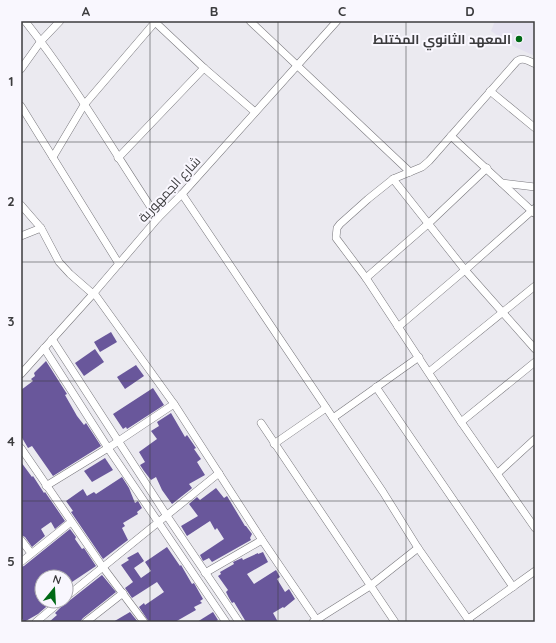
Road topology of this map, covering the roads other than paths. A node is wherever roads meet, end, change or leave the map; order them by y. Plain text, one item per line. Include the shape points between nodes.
1 (25, 21) edge
2 (60, 21) edge
3 (155, 21) edge
4 (250, 21) edge
5 (337, 21) edge
6 (41, 42) junction
7 (535, 64) edge
8 (297, 65) junction
9 (204, 68) junction
10 (21, 69) edge
11 (490, 91) junction
12 (84, 105) junction
13 (21, 106) edge
14 (255, 112) junction
15 (535, 128) edge
16 (451, 136) junction
17 (52, 156) junction
18 (118, 158) junction
19 (487, 168) junction
20 (410, 172) junction
21 (392, 179) junction
22 (502, 183) junction
23 (535, 187) edge
24 (182, 194) junction
25 (21, 204) edge
26 (534, 211) edge
27 (158, 218) junction
28 (429, 223) junction
29 (41, 228) junction
30 (21, 236) edge
31 (119, 264) junction
32 (465, 270) junction
33 (366, 278) junction
34 (535, 286) edge
35 (94, 294) junction
36 (503, 312) junction
37 (398, 327) junction
38 (52, 339) junction
39 (44, 348) junction
40 (535, 349) edge
41 (419, 357) junction
42 (535, 362) edge
43 (430, 372) junction
44 (21, 374) edge
45 (376, 387) junction
46 (174, 404) junction
47 (326, 408) junction
48 (333, 418) junction
49 (461, 422) junction
50 (261, 423) dead end
51 (535, 439) edge
52 (118, 442) junction
53 (274, 444) junction
54 (21, 448) edge
55 (108, 448) junction
56 (219, 473) junction
57 (498, 473) junction
58 (46, 486) junction
59 (166, 516) junction
60 (533, 519) edge
61 (71, 522) junction
62 (158, 522) junction
63 (535, 528) edge
64 (21, 540) edge
65 (262, 540) junction
66 (418, 548) junction
67 (31, 553) junction
68 (21, 562) edge
69 (102, 566) junction
70 (535, 572) edge
71 (205, 573) junction
72 (370, 586) junction
73 (513, 587) junction
74 (74, 590) edge
75 (123, 594) junction
76 (51, 609) edge
77 (316, 621) edge
78 (469, 621) edge
79 (36, 622) edge
80 (86, 622) edge
81 (144, 622) edge
82 (226, 622) edge
83 (239, 622) edge
84 (395, 622) edge

1 - 6 street
2 - 6 street
3 - 9 street
3 - 12 street
4 - 8 street
5 - 8 street, شارع الجمهورية
6 - 10 street
6 - 12 street
7 - 11 street via 525,59 518,60
8 - 14 street, شارع الجمهورية
8 - 20 street
9 - 14 street
9 - 18 street
11 - 15 street
11 - 16 street
12 - 17 street
12 - 18 street
13 - 17 street
14 - 24 street, شارع الجمهورية
16 - 19 street
16 - 20 street via 429,161
17 - 31 street
18 - 27 street
19 - 22 street
19 - 28 street
20 - 21 street
21 - 28 street
21 - 33 street via 337,228 336,238
22 - 23 street
22 - 26 street
24 - 27 street, شارع الجمهورية
24 - 47 street
25 - 29 street
26 - 32 street
27 - 31 street, شارع الجمهورية
28 - 32 street
28 - 33 street
29 - 30 street
29 - 35 street via 59,262
31 - 35 street, شارع الجمهورية
32 - 36 street
32 - 37 street
33 - 37 street
34 - 36 street
35 - 38 street, شارع الجمهورية
35 - 46 street
36 - 40 street
36 - 43 street
37 - 41 street
38 - 39 street, شارع الجمهورية
38 - 52 street
39 - 44 street, شارع الجمهورية
39 - 55 street
41 - 43 street
41 - 45 street
42 - 49 street
43 - 49 street
45 - 48 street
45 - 73 street
46 - 52 street
46 - 56 street
47 - 48 street
47 - 53 street
48 - 66 street
49 - 57 street
50 - 53 street
51 - 57 street
52 - 55 street
52 - 59 street
53 - 72 street
54 - 58 street
55 - 58 street
55 - 62 street
56 - 59 street
56 - 65 street
57 - 60 street
58 - 61 street
59 - 62 street
59 - 71 street
60 - 63 street
61 - 67 street
61 - 69 street
62 - 69 street
62 - 82 street
64 - 67 street
65 - 71 street
65 - 77 street
66 - 72 street
66 - 78 street
67 - 68 street
69 - 74 street
69 - 75 street
70 - 73 street
71 - 83 street
72 - 77 street
72 - 84 street
73 - 78 street
75 - 80 street
75 - 81 street
76 - 79 street

